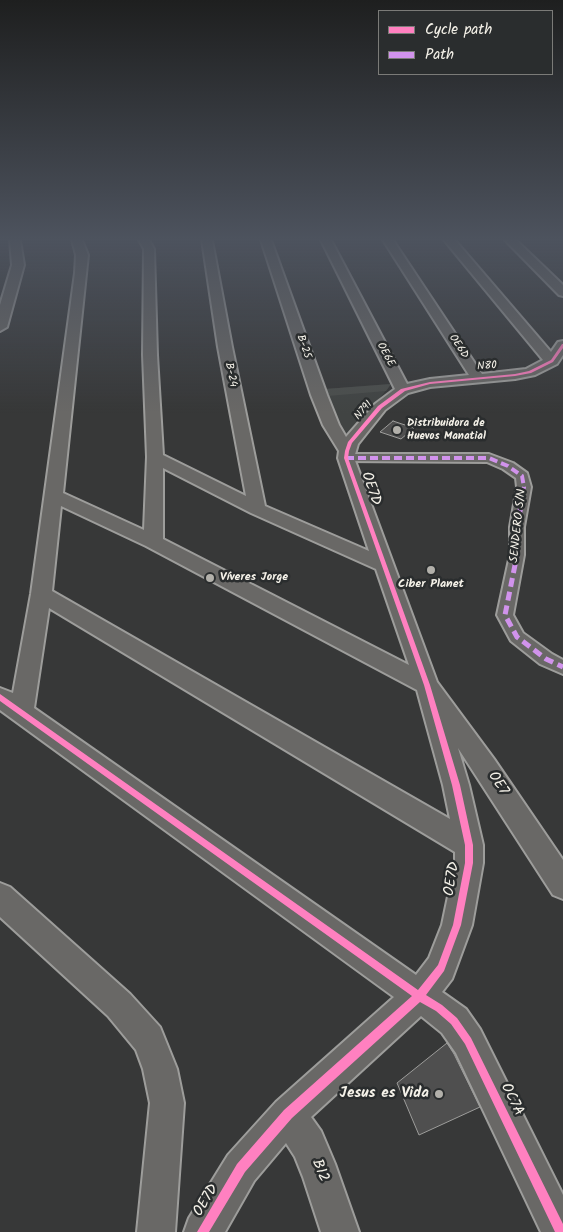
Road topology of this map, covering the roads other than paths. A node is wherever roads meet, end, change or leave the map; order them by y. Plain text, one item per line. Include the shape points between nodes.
1 (9, 297) edge
2 (78, 297) edge
3 (149, 297) edge
4 (217, 297) edge
5 (286, 297) edge
6 (356, 297) edge
7 (425, 297) edge
8 (498, 297) edge
9 (0, 327) edge
10 (563, 345) edge
11 (552, 361) junction
12 (478, 378) junction
13 (403, 390) junction
14 (346, 454) junction
15 (154, 457) junction
16 (53, 495) junction
17 (257, 509) junction
18 (153, 542) junction
19 (384, 565) junction
20 (41, 594) junction
21 (563, 667) edge
22 (427, 685) junction
23 (11, 705) edge
24 (469, 845) junction
25 (563, 886) edge
26 (0, 897) edge
27 (418, 996) junction
28 (288, 1114) junction
29 (156, 1232) edge
30 (203, 1232) edge
31 (340, 1232) edge
32 (561, 1232) edge

1 - 9 street
2 - 16 street
3 - 15 street
4 - 17 street, B-24
5 - 14 street, B-25 via 319,395
6 - 13 street, OE6E
7 - 12 street, OE6D
8 - 11 street
10 - 11 street, N80
11 - 12 street, N80 via 530,372
12 - 13 street, N80 via 430,383
13 - 14 street, N79I via 380,407 350,443
14 - 19 street, OE7D
14 - 21 street, SENDERO S/N via 488,458 522,476 524,487 517,526 517,555 505,615 517,637 546,659
15 - 17 street
15 - 18 street
16 - 18 street
16 - 20 street
17 - 19 street
18 - 22 street
19 - 22 street, OE7D
20 - 23 street
20 - 24 street
22 - 24 street, OE7D via 456,785
22 - 25 street, OE7
23 - 27 street, OC7A
24 - 27 street, OE7D via 469,863 457,925 441,968
26 - 29 street via 119,1005 148,1039 160,1069 167,1103
27 - 28 street, OE7D
27 - 32 street, OC7A via 444,1012 468,1040
28 - 30 street, OE7D via 241,1168
28 - 31 street, B12 via 308,1144

